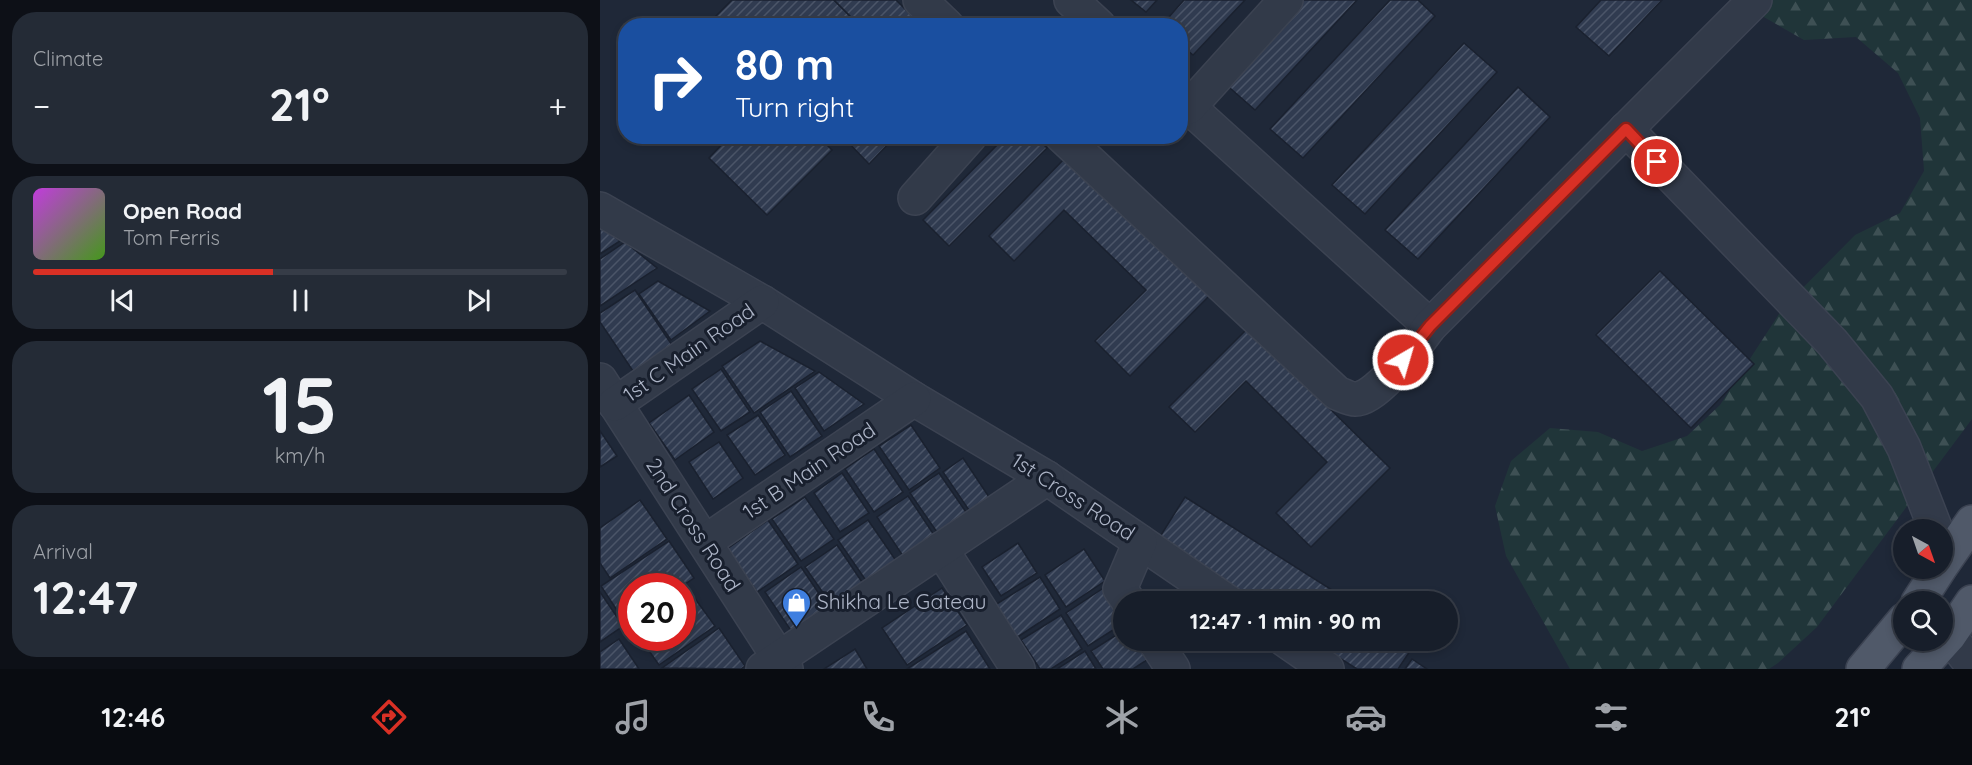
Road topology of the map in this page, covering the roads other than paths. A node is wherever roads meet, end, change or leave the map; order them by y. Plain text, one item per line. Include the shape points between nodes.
1 (920, 0) edge
2 (1286, 0) edge
3 (1755, 0) edge
4 (939, 18) edge
5 (1188, 100) edge
6 (1188, 106) edge
7 (1626, 129) junction
8 (963, 144) edge
9 (1071, 144) edge
10 (915, 198) dead end
11 (600, 209) edge
12 (762, 302) junction
13 (1430, 326) junction
14 (608, 392) edge
15 (914, 399) junction
16 (1047, 478) junction
17 (1929, 519) edge
18 (1972, 522) edge
19 (705, 542) junction
20 (1140, 542) junction
21 (1953, 542) edge
22 (941, 549) junction
23 (1121, 591) edge
24 (1212, 591) edge
25 (1972, 602) edge
26 (1953, 630) edge
27 (1893, 633) edge
28 (1953, 641) edge
29 (1161, 651) edge
30 (1301, 651) edge
31 (1935, 651) edge
32 (776, 665) edge
33 (1972, 665) edge
34 (1018, 669) edge
35 (1173, 669) edge
36 (1327, 669) edge
37 (1863, 669) edge
38 (1919, 669) edge

1 - 4 street
2 - 5 street
3 - 7 street
6 - 13 street
7 - 13 street
7 - 17 street via 1833,342 1877,397 1904,448
8 - 10 street
9 - 13 street via 1337,393 1355,399 1364,397 1390,378
11 - 12 street, 1st Cross Road
12 - 14 street, 1st C Main Road
12 - 15 street, 1st Cross Road
14 - 19 street, 2nd Cross Road
15 - 16 street, 1st Cross Road
15 - 19 street, 1st B Main Road
16 - 20 street, 1st Cross Road
16 - 22 street
18 - 21 main road
19 - 32 street, 2nd Cross Road
20 - 23 street
20 - 24 street, 1st Cross Road
22 - 32 street
22 - 34 street
25 - 26 main road
27 - 37 main road
28 - 33 street
29 - 35 street
30 - 36 street
31 - 38 main road

